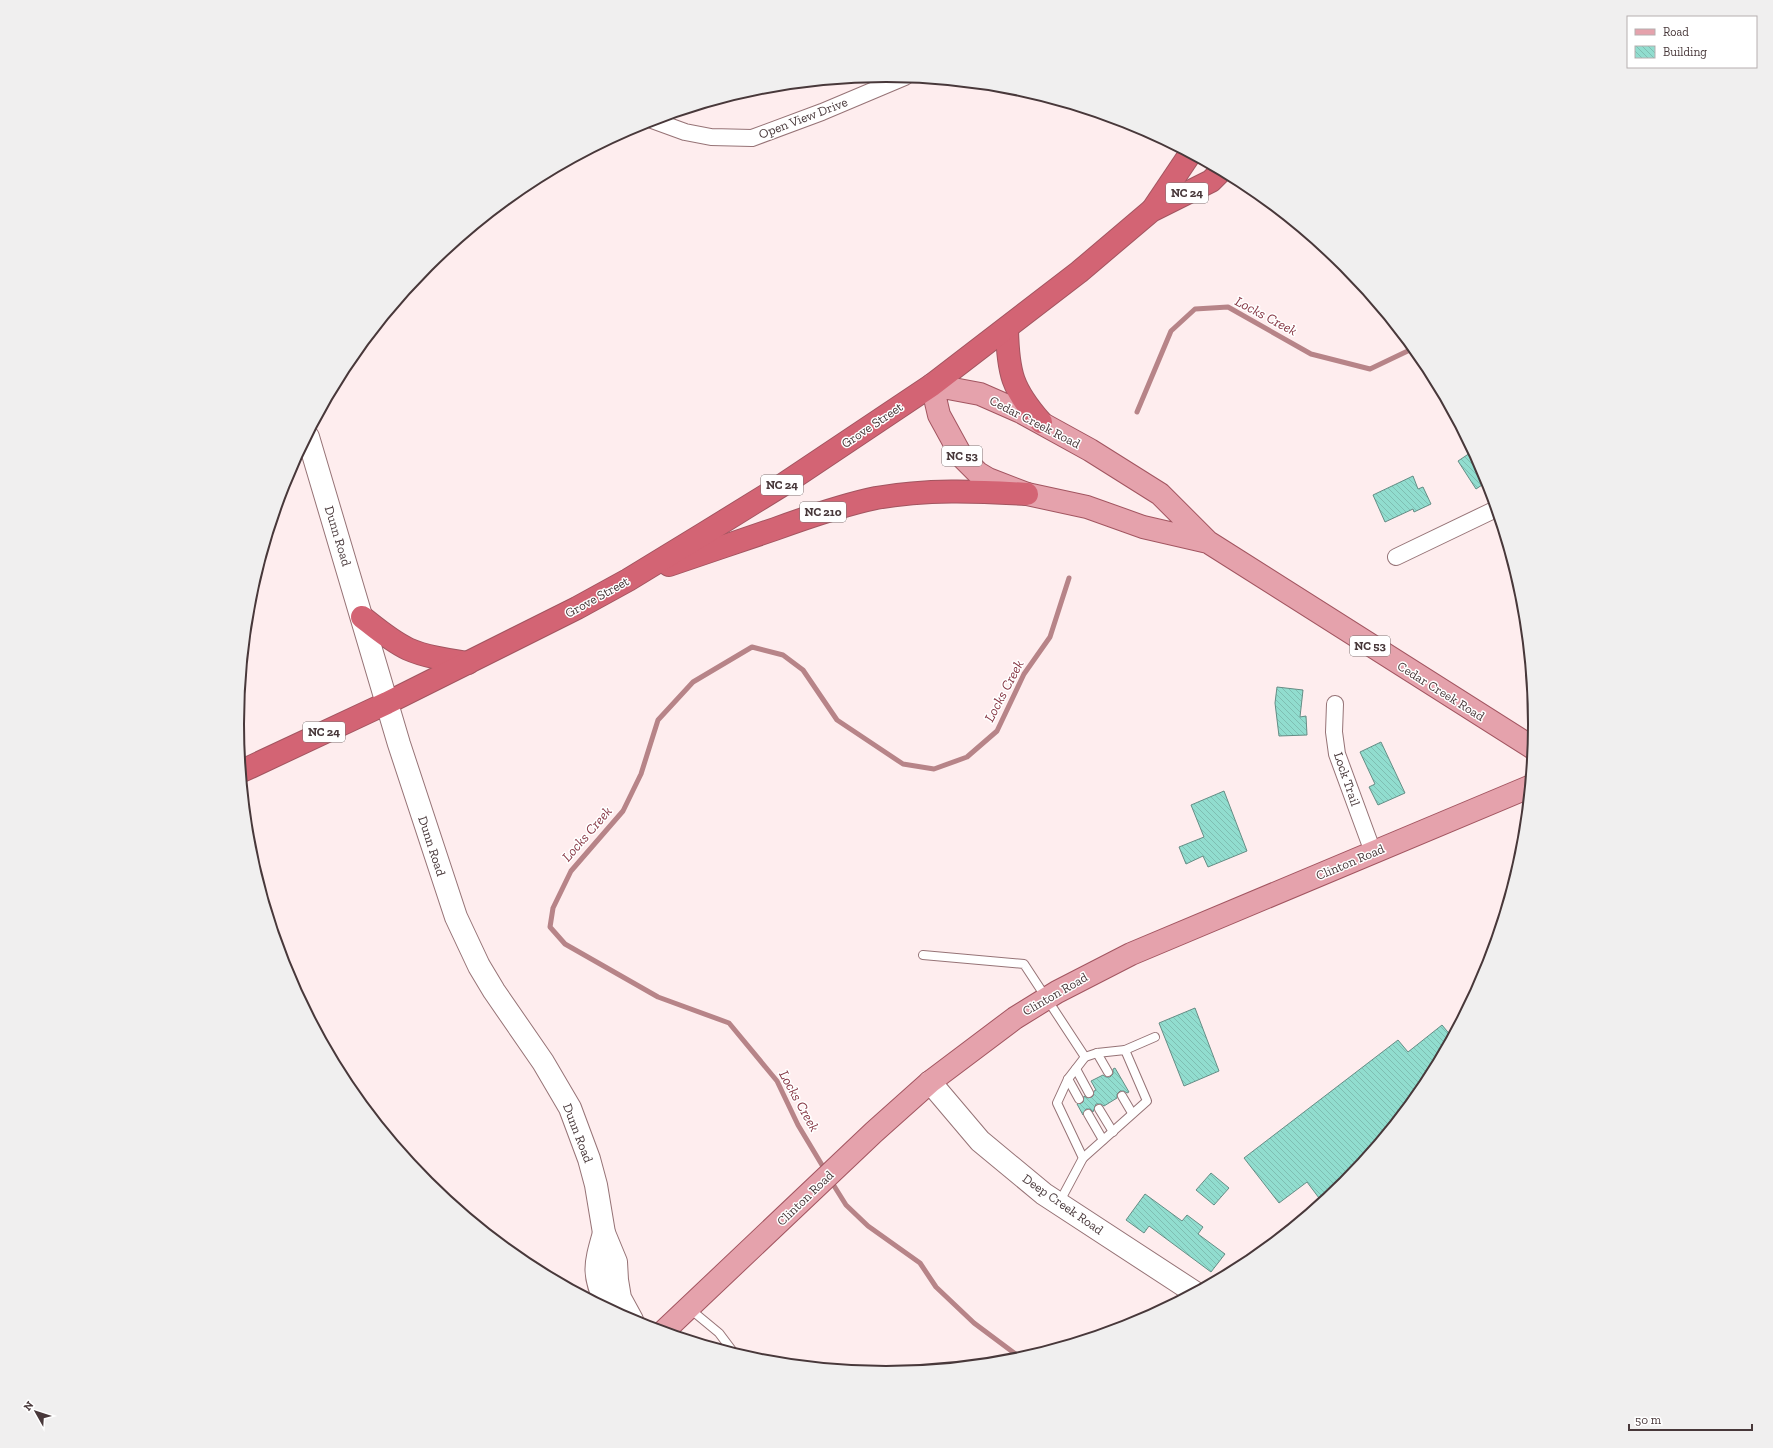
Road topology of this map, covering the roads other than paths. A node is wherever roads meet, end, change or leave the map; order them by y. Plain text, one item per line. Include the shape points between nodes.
1 (893, 82) edge
2 (661, 123) edge
3 (1188, 157) edge
4 (1218, 174) edge
5 (1151, 211) junction
6 (1007, 329) junction
7 (932, 385) junction
8 (1041, 422) junction
9 (310, 443) edge
10 (1027, 494) junction
11 (1492, 511) edge
12 (1208, 542) junction
13 (1396, 558) dead end
14 (628, 580) junction
15 (362, 617) junction
16 (468, 663) junction
17 (387, 703) junction
18 (1335, 704) dead end
19 (1528, 745) edge
20 (246, 769) edge
21 (1525, 789) edge
22 (1373, 852) junction
23 (922, 955) dead end
24 (1046, 998) junction
25 (1155, 1037) dead end
26 (1125, 1050) junction
27 (1097, 1053) junction
28 (1085, 1057) junction
29 (1076, 1069) junction
30 (1108, 1072) dead end
31 (1068, 1079) junction
32 (930, 1082) junction
33 (1089, 1093) dead end
34 (1122, 1096) dead end
35 (1079, 1098) dead end
36 (1099, 1109) dead end
37 (1132, 1113) junction
38 (1088, 1114) dead end
39 (1112, 1132) junction
40 (1103, 1140) junction
41 (1083, 1158) junction
42 (1059, 1204) junction
43 (604, 1233) junction
44 (1190, 1289) edge
45 (596, 1291) edge
46 (602, 1299) edge
47 (689, 1308) junction
48 (627, 1311) edge
49 (669, 1328) edge
50 (729, 1346) edge

1 - 2 street, Open View Drive via 752,138 711,137 685,132
3 - 5 highway, NC 24
4 - 5 highway, NC 24 via 1210,181
5 - 6 highway, NC 24
6 - 7 highway, NC 24
6 - 8 highway via 1008,358 1012,377 1020,396
7 - 8 main road, Cedar Creek Road / NC 53 via 980,394
7 - 10 main road, Cedar Creek Road / NC 53 via 939,415 962,457 988,479
7 - 14 highway, Grove Street / NC 24 via 781,486
8 - 12 main road, Cedar Creek Road / NC 53 via 1160,494
9 - 15 street, Dunn Road
10 - 12 main road, Cedar Creek Road / NC 53 via 1087,507 1143,527
10 - 14 highway, NC 210 via 950,490 876,498 805,518
11 - 13 street
12 - 19 main road, Cedar Creek Road / NC 53
14 - 16 highway, Grove Street / NC 24
15 - 16 highway via 408,649
15 - 17 street, Dunn Road
16 - 17 highway, Grove Street / NC 24
17 - 20 highway, Grove Street / NC 24
17 - 43 street, Dunn Road via 456,917 494,992 544,1062 570,1108 589,1159
18 - 22 street, Lock Trail via 1333,721 1337,754
21 - 22 main road, Clinton Road
22 - 24 main road, Clinton Road via 1131,954
23 - 24 lane via 1024,964
24 - 28 lane
24 - 32 main road, Clinton Road
25 - 26 lane
26 - 27 lane
26 - 37 lane via 1147,1101
27 - 28 lane
27 - 30 lane
28 - 29 lane
29 - 31 lane
29 - 33 lane
31 - 35 lane
31 - 41 lane via 1057,1103
32 - 42 street, Deep Creek Road via 980,1141
32 - 47 main road, Clinton Road
34 - 37 lane
36 - 39 lane
37 - 39 lane
38 - 40 lane
39 - 40 lane
40 - 41 lane
41 - 42 lane
42 - 44 street, Deep Creek Road
43 - 45 street, Dunn Road via 596,1262
43 - 48 street, Dunn Road via 616,1262 620,1298
45 - 46 street, Dunn Road
47 - 49 main road, Clinton Road
47 - 50 lane via 719,1333

